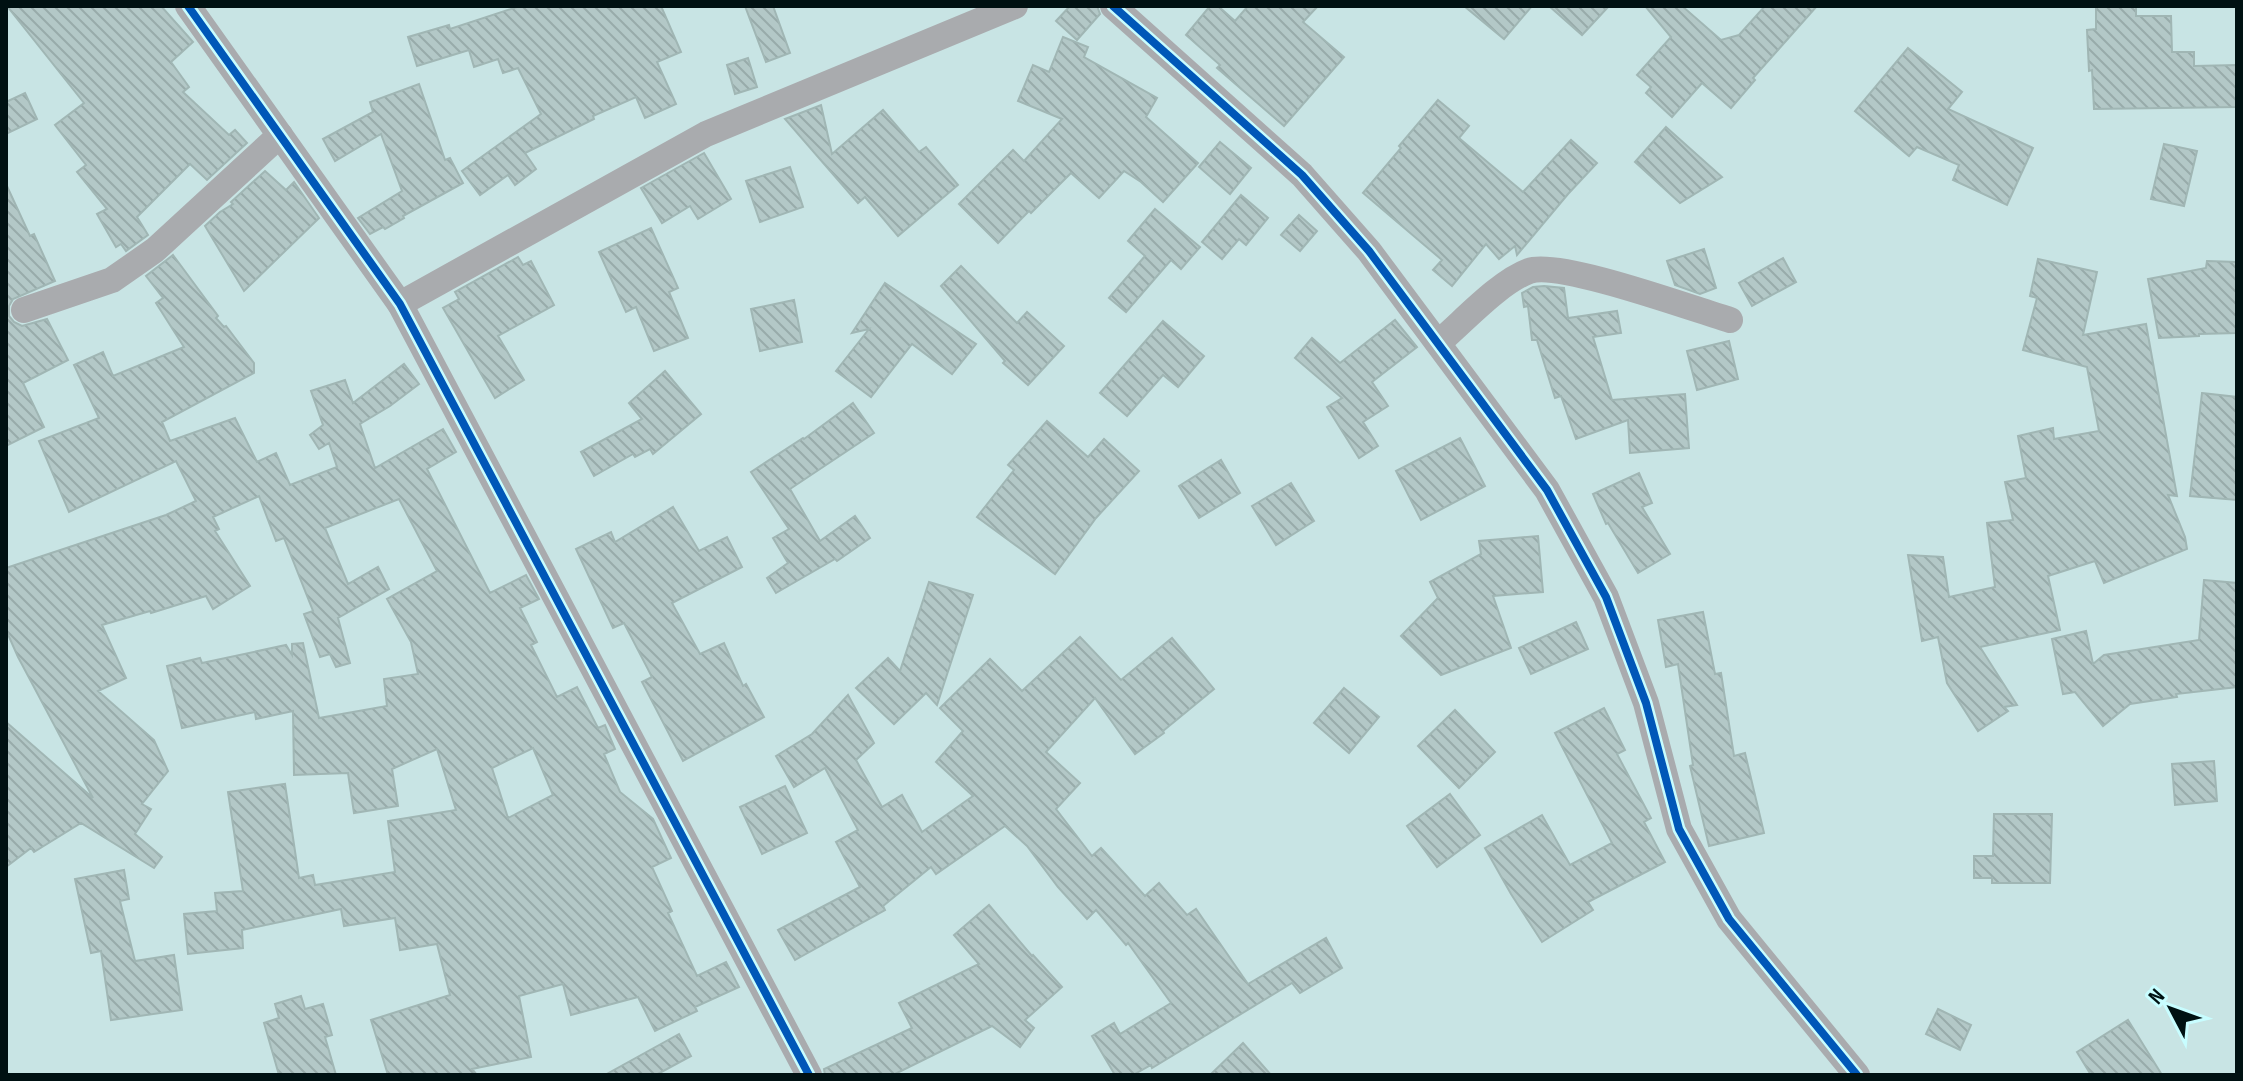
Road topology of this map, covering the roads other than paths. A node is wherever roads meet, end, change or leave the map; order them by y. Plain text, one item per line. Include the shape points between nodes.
1 (188, 6) edge
2 (1015, 6) edge
3 (1113, 6) edge
4 (280, 135) junction
5 (400, 304) junction
6 (24, 310) dead end
7 (1730, 320) dead end
8 (1438, 343) junction
9 (809, 1075) edge
10 (1857, 1075) edge

1 - 4 street
2 - 5 street via 706,134
3 - 8 street via 1302,175 1369,251
4 - 5 street
4 - 6 street via 155,250 112,280
5 - 9 street
7 - 8 street via 1613,283 1532,270 1509,282
8 - 10 street via 1547,490 1606,597 1646,703 1679,829 1729,919

